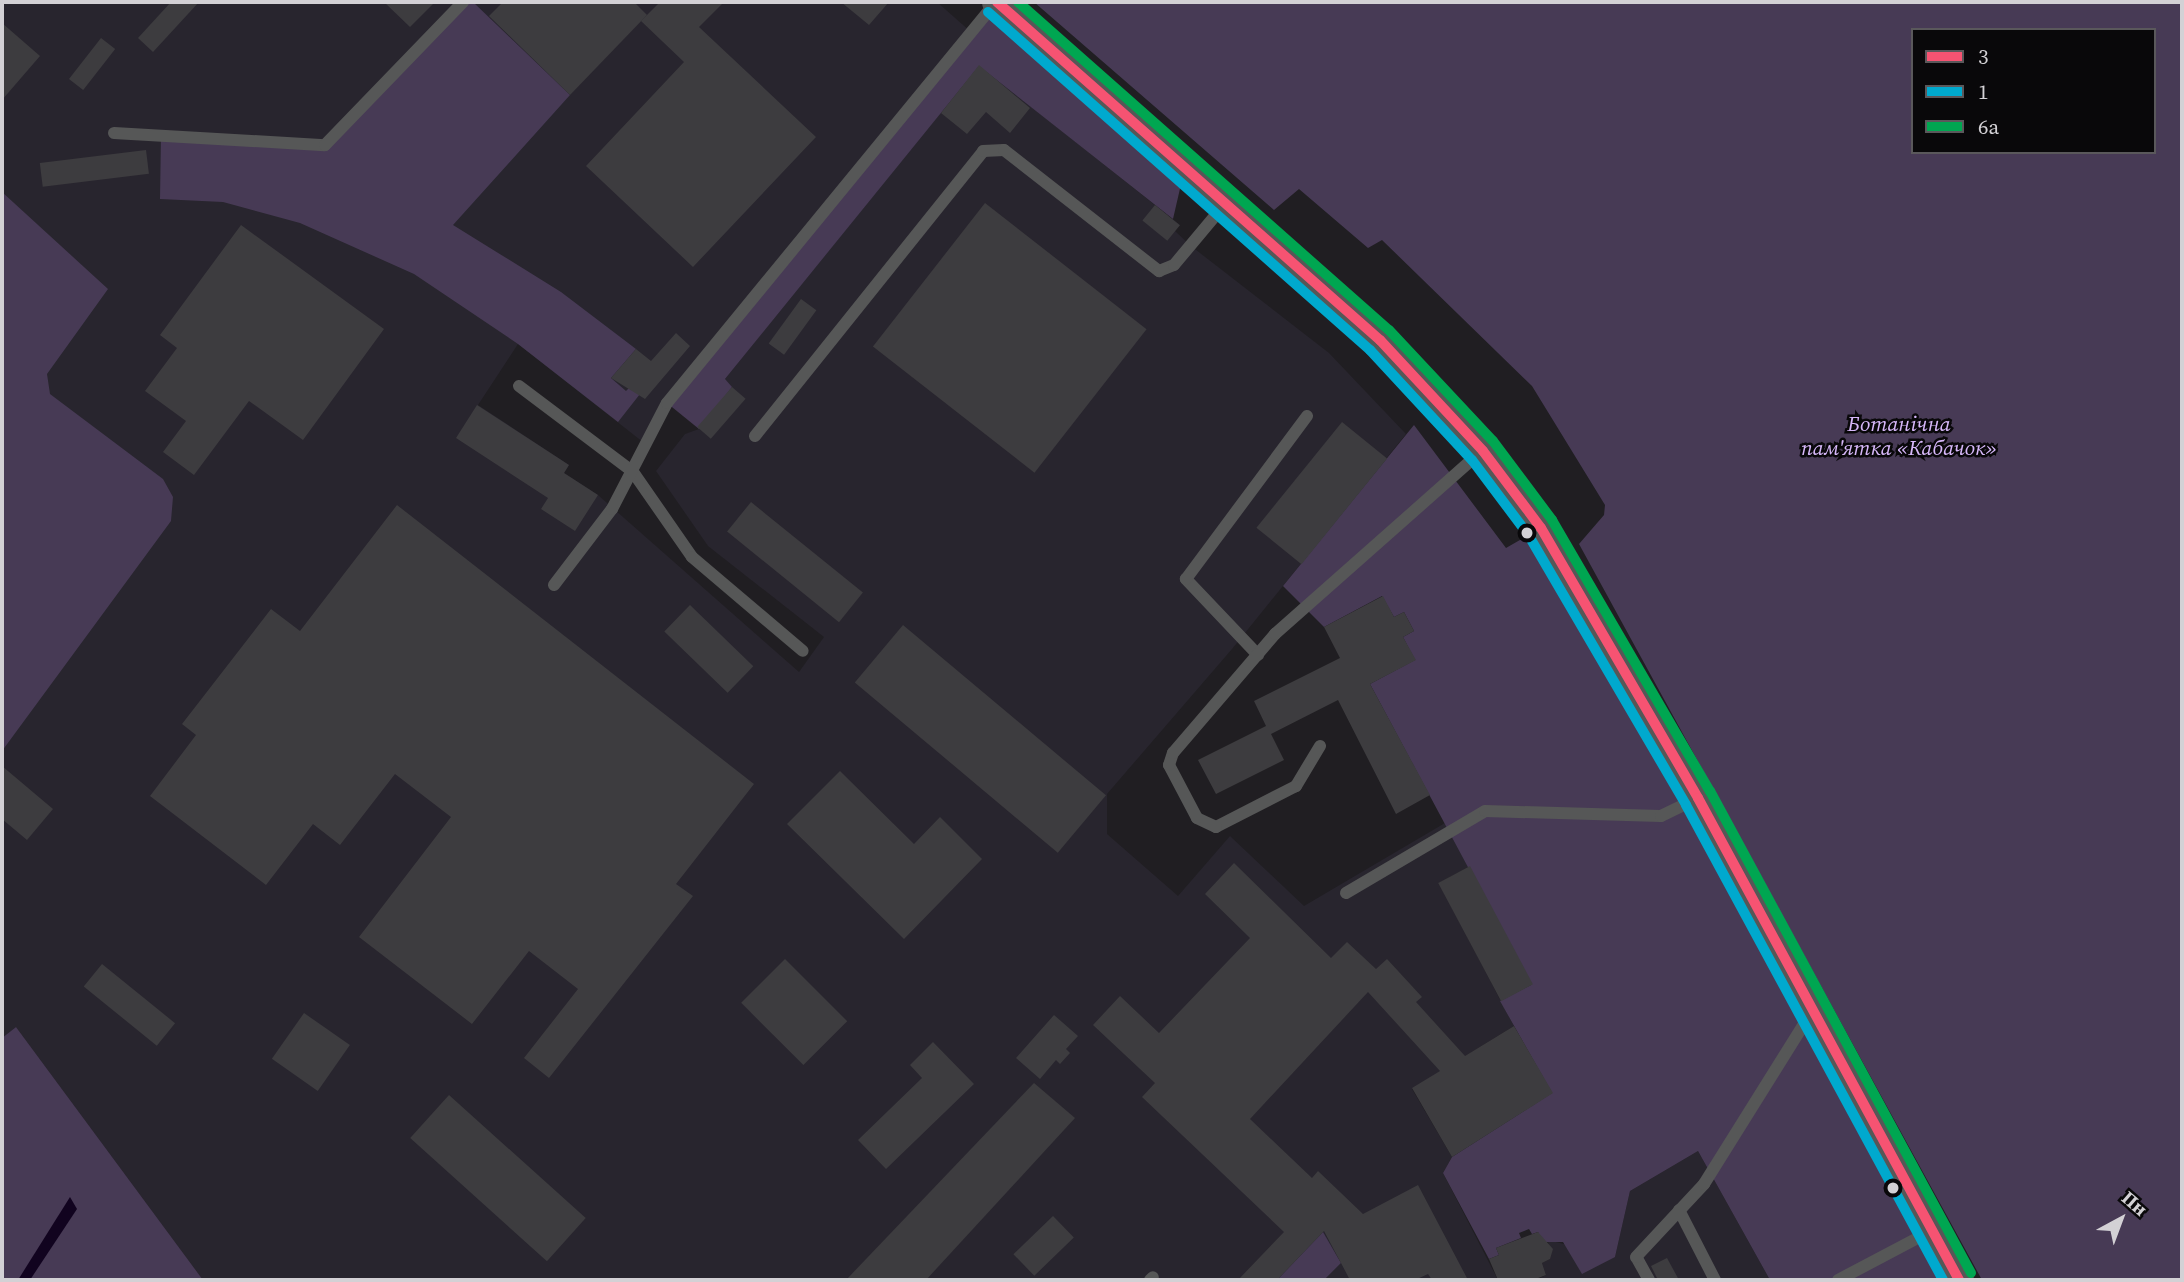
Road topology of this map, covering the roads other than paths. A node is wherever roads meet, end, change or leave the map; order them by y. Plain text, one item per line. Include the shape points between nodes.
1 (463, 2) edge
2 (997, 2) edge
3 (114, 133) dead end
4 (1227, 201) junction
5 (519, 386) dead end
6 (1307, 416) dead end
7 (755, 436) dead end
8 (1483, 451) junction
9 (633, 472) junction
10 (554, 585) dead end
11 (803, 651) dead end
12 (1258, 655) junction
13 (1320, 746) dead end
14 (1698, 798) junction
15 (1346, 893) dead end
16 (1812, 1011) junction
17 (1679, 1210) junction
18 (1931, 1231) junction
19 (1649, 1280) edge
20 (1715, 1280) edge
21 (1838, 1280) edge
22 (1959, 1280) edge

1 - 3 lane via 324,145
2 - 4 street
2 - 9 lane via 667,403
4 - 7 lane via 1174,265 1159,271 1004,150 983,151
4 - 8 street via 1380,340
5 - 9 lane
6 - 12 lane via 1186,579
8 - 12 lane via 1275,634
8 - 14 street via 1541,528
9 - 10 lane via 612,509
9 - 11 lane via 692,557
12 - 13 lane via 1173,753 1169,765 1173,779 1197,818 1216,827 1296,786
14 - 15 lane via 1661,817 1485,811
14 - 16 street
16 - 17 lane via 1704,1184
16 - 18 street
17 - 19 lane via 1636,1257
17 - 20 lane
18 - 21 lane
18 - 22 street

